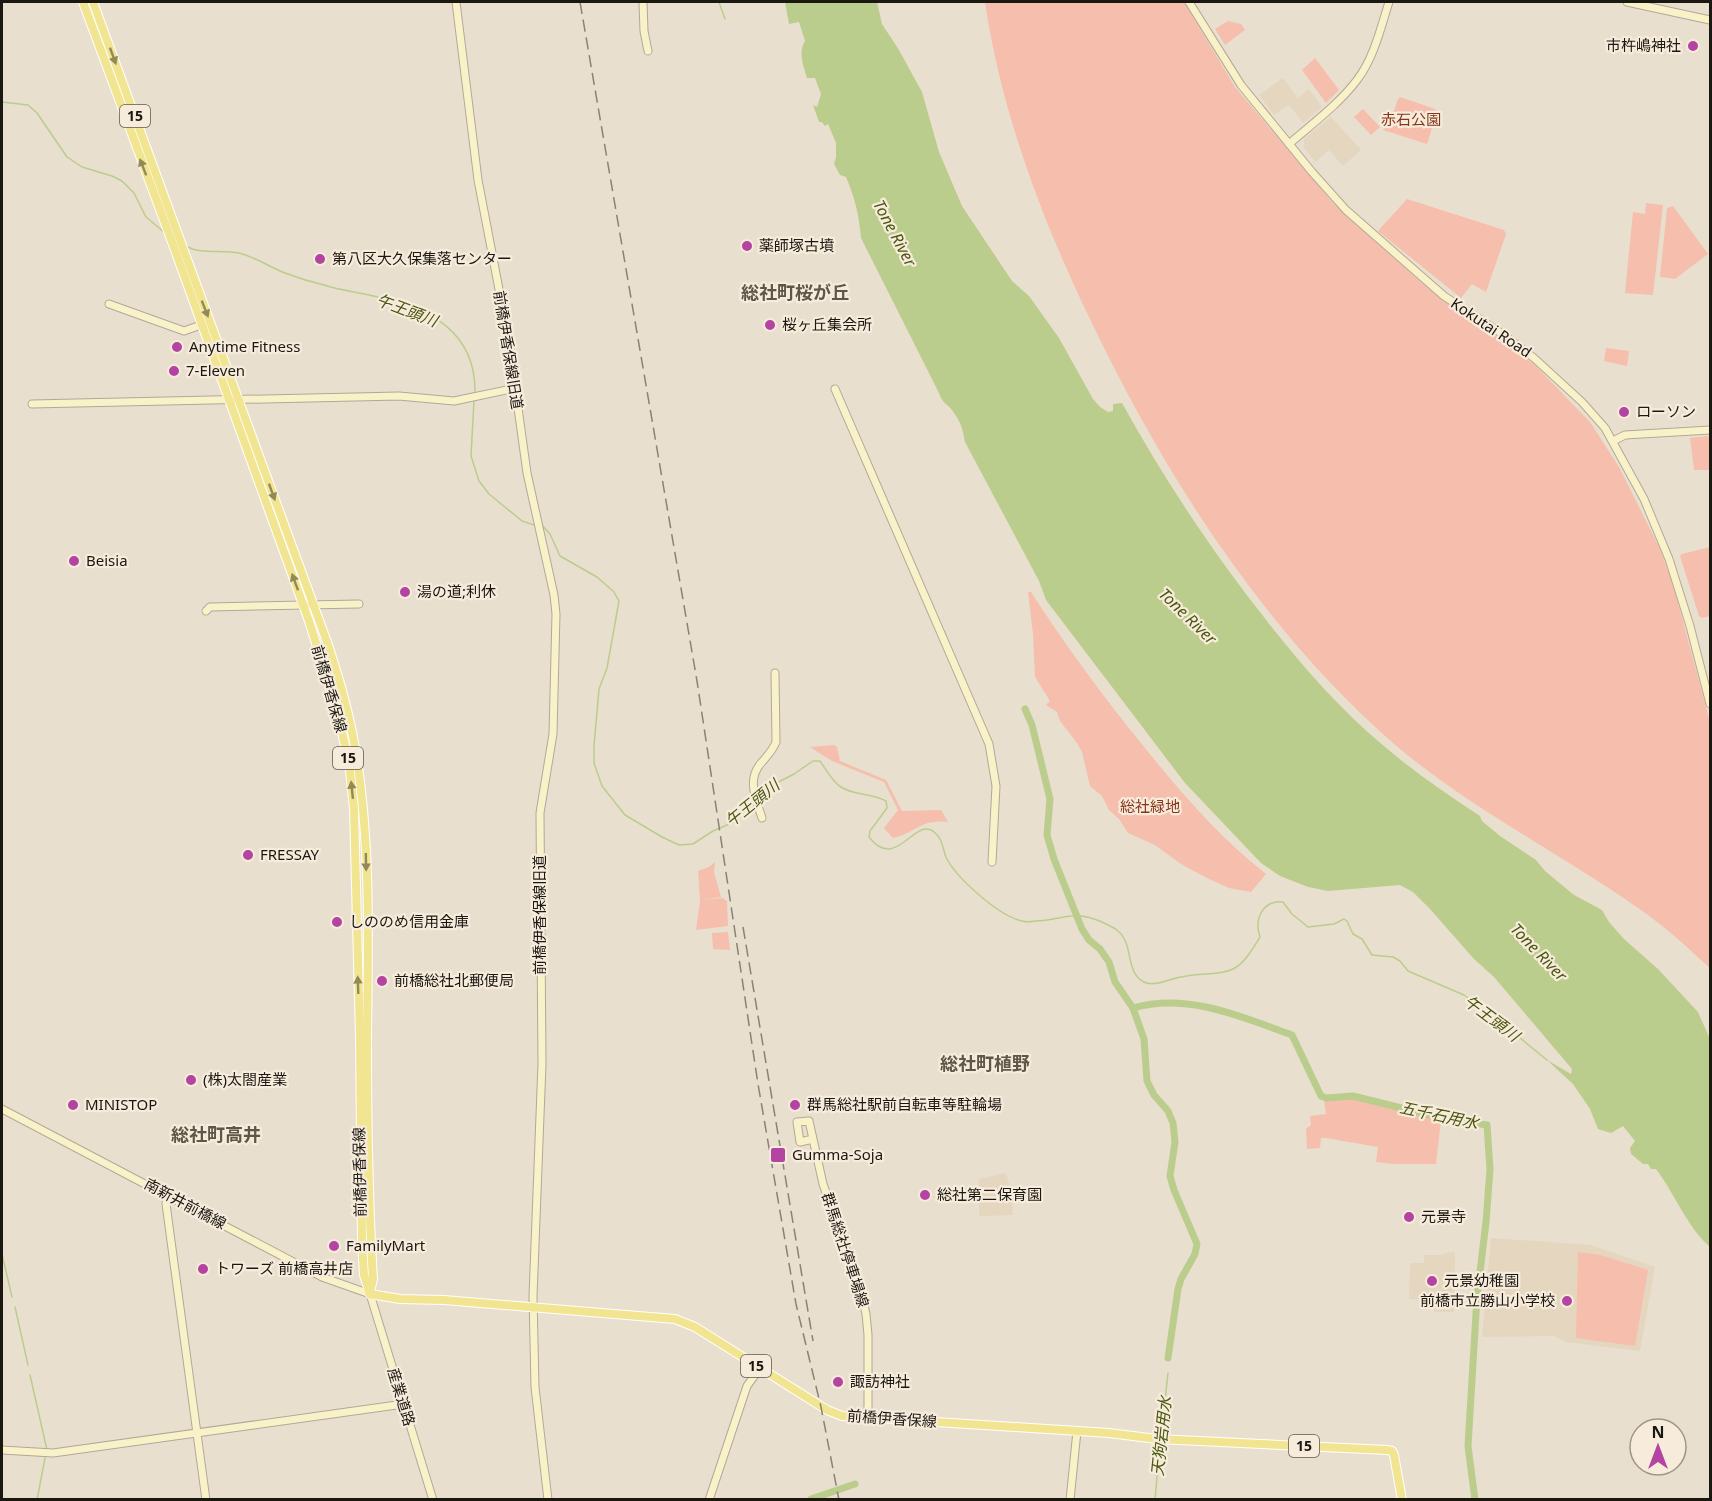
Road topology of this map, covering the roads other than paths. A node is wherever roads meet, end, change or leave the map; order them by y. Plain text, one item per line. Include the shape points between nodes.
1 (83, 2) edge
2 (93, 2) edge
3 (456, 2) edge
4 (643, 2) edge
5 (1189, 2) edge
6 (1389, 2) edge
7 (1627, 2) edge
8 (1710, 20) edge
9 (648, 51) dead end
10 (1289, 144) junction
11 (109, 304) dead end
12 (201, 325) junction
13 (516, 388) junction
14 (835, 389) dead end
15 (228, 400) junction
16 (239, 400) junction
17 (32, 404) dead end
18 (1710, 430) edge
19 (1613, 441) junction
20 (359, 604) dead end
21 (304, 606) junction
22 (314, 606) junction
23 (206, 611) dead end
24 (775, 673) dead end
25 (1710, 704) edge
26 (762, 818) dead end
27 (992, 862) dead end
28 (2, 1109) edge
29 (813, 1139) junction
30 (167, 1195) junction
31 (370, 1294) junction
32 (533, 1308) junction
33 (760, 1368) junction
34 (404, 1404) junction
35 (868, 1418) junction
36 (1077, 1431) junction
37 (197, 1433) junction
38 (2, 1450) edge
39 (206, 1500) edge
40 (433, 1500) edge
41 (548, 1500) edge
42 (709, 1500) edge
43 (1070, 1500) edge
44 (1402, 1500) edge

12 -> 1 main road, 前橋伊香保線 / 15
2 -> 16 main road, 前橋伊香保線 / 15
3 - 13 street, 前橋伊香保線旧道 via 478,180
4 - 9 street
5 - 10 street, Kokutai Road via 1241,85
6 - 10 street via 1372,53 1358,79
7 - 8 street
10 - 19 street, Kokutai Road via 1360,223 1444,296 1534,358 1595,417
11 - 12 street via 183,331
12 - 15 main road, 前橋伊香保線 / 15
13 - 16 street via 447,400 399,396
13 - 32 street, 前橋伊香保線旧道 via 522,443 554,595 556,624 553,734 540,813 542,1064
14 - 27 street via 989,744 996,786
15 - 16 street
15 - 17 street
21 -> 15 main road, 前橋伊香保線 / 15
16 -> 22 main road, 前橋伊香保線 / 15
18 - 19 street via 1625,435
19 - 25 street, Kokutai Road via 1644,499 1669,559
20 - 22 street
21 - 22 street
21 - 23 street via 210,607
31 -> 21 main road, 前橋伊香保線 / 15 via 364,1275 362,1242 354,809 349,762 336,707
22 -> 31 main road, 前橋伊香保線 / 15 via 347,709 363,809
24 - 26 street via 776,742 755,771 753,781
28 - 30 street, 南新井前橋線
29 - 29 street, 群馬総社停車場線 via 810,1121 797,1122 800,1142
29 - 35 street, 群馬総社停車場線 via 823,1184 866,1314
30 - 31 street, 南新井前橋線 via 322,1277
30 - 37 street
31 - 32 main road, 前橋伊香保線 / 15
31 - 34 street, 産業道路
32 - 33 main road, 前橋伊香保線 / 15 via 675,1318
32 - 41 street, 前橋伊香保線旧道 via 535,1387
33 - 35 main road, 前橋伊香保線 / 15 via 826,1410
33 - 42 street via 747,1386
34 - 37 street
34 - 40 street, 産業道路
35 - 36 main road, 前橋伊香保線 / 15
36 - 43 street
36 - 44 main road, 前橋伊香保線 / 15 via 1167,1440 1389,1450 1394,1455
37 - 38 street via 53,1453
37 - 39 street

